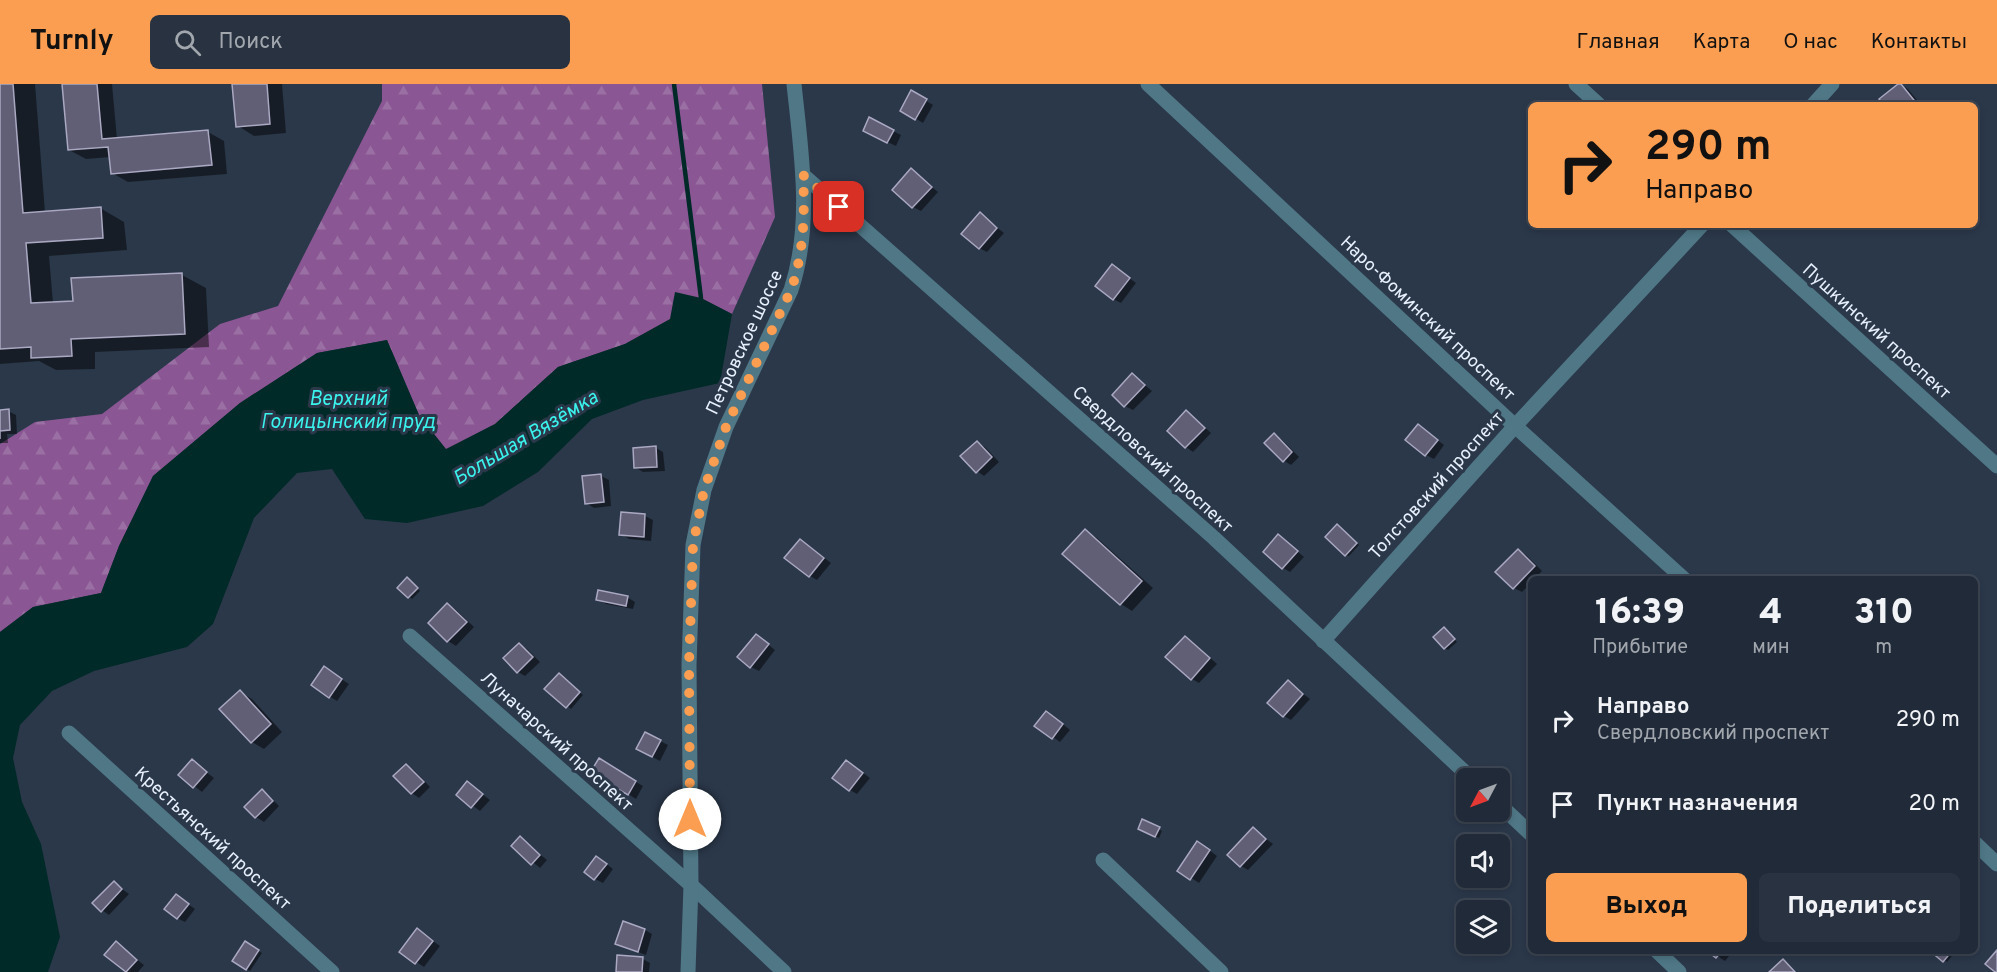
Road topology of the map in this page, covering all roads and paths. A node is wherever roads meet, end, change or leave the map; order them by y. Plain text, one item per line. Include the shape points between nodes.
1 (794, 84) edge
2 (1148, 84) edge
3 (1575, 84) edge
4 (1832, 84) edge
5 (1596, 102) edge
6 (1816, 102) edge
7 (803, 175) junction
8 (1699, 228) edge
9 (1735, 228) edge
10 (1515, 426) junction
11 (1997, 466) edge
12 (1681, 576) edge
13 (410, 636) dead end
14 (1323, 641) junction
15 (69, 733) dead end
16 (1460, 768) edge
17 (1510, 815) edge
18 (1528, 831) edge
19 (1978, 846) edge
20 (1102, 860) dead end
21 (1997, 864) edge
22 (690, 885) junction
23 (1660, 954) edge
24 (332, 972) edge
25 (688, 972) edge
26 (784, 972) edge
27 (1221, 972) edge
28 (1679, 972) edge

1 - 7 street, Петровское шоссе
2 - 10 street, Наро-Фоминский проспект
3 - 5 street
4 - 6 street
7 - 14 street, Свердловский проспект via 1214,538
7 - 22 street, Петровское шоссе via 805,215 798,271 726,427 704,490 693,545
8 - 10 street, Толстовский проспект
9 - 11 street, Пушкинский проспект
10 - 12 street, Наро-Фоминский проспект
10 - 14 street, Толстовский проспект
13 - 22 street, Луначарский проспект
14 - 16 street, Свердловский проспект
15 - 24 street, Крестьянский проспект
17 - 18 street
19 - 21 street
20 - 27 street
22 - 25 street, Петровское шоссе
22 - 26 street, Луначарский проспект
23 - 28 street

